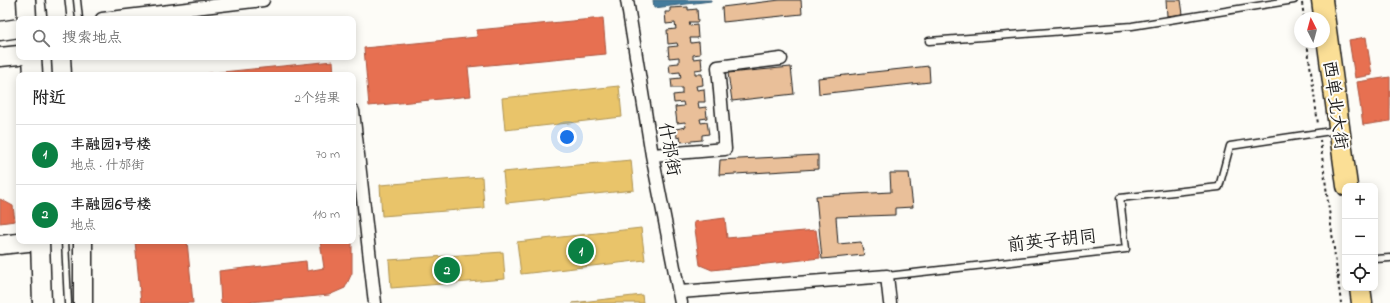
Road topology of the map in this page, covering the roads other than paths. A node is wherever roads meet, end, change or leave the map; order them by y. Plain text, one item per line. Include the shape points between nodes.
1 (26, 0) edge
2 (55, 0) edge
3 (77, 0) edge
4 (263, 0) edge
5 (627, 0) edge
6 (1294, 0) edge
7 (1322, 0) edge
8 (27, 16) edge
9 (57, 16) edge
10 (79, 16) edge
11 (127, 16) edge
12 (16, 28) edge
13 (0, 31) edge
14 (929, 41) dead end
15 (16, 55) edge
16 (0, 57) edge
17 (781, 59) dead end
18 (32, 60) edge
19 (61, 60) edge
20 (33, 72) edge
21 (62, 72) edge
22 (1339, 130) junction
23 (356, 137) edge
24 (652, 155) junction
25 (1347, 183) edge
26 (16, 243) edge
27 (39, 244) edge
28 (66, 244) edge
29 (83, 244) edge
30 (0, 245) edge
31 (1390, 258) edge
32 (1378, 259) edge
33 (887, 276) junction
34 (1360, 291) edge
35 (681, 298) edge
36 (42, 303) edge
37 (68, 303) edge
38 (84, 303) edge
39 (375, 303) edge
40 (890, 303) edge
41 (1362, 303) edge

1 - 8 main road
2 - 9 main road
3 - 10 lane
4 - 11 street
5 - 24 street, 什邡街
6 - 14 lane via 1132,26
7 - 22 main road, 西单北大街
12 - 13 main road
15 - 16 main road
17 - 24 street via 718,67 725,149
18 - 20 main road
19 - 21 main road
22 - 25 main road, 西单北大街
22 - 33 lane, 前英子胡同 via 1230,146 1219,187 1120,198 1126,249
23 - 39 street
24 - 35 street, 什邡街
26 - 30 main road
27 - 36 main road
28 - 37 lane
29 - 38 main road
31 - 32 lane
33 - 35 street, 前英子胡同
33 - 40 street
34 - 41 main road

